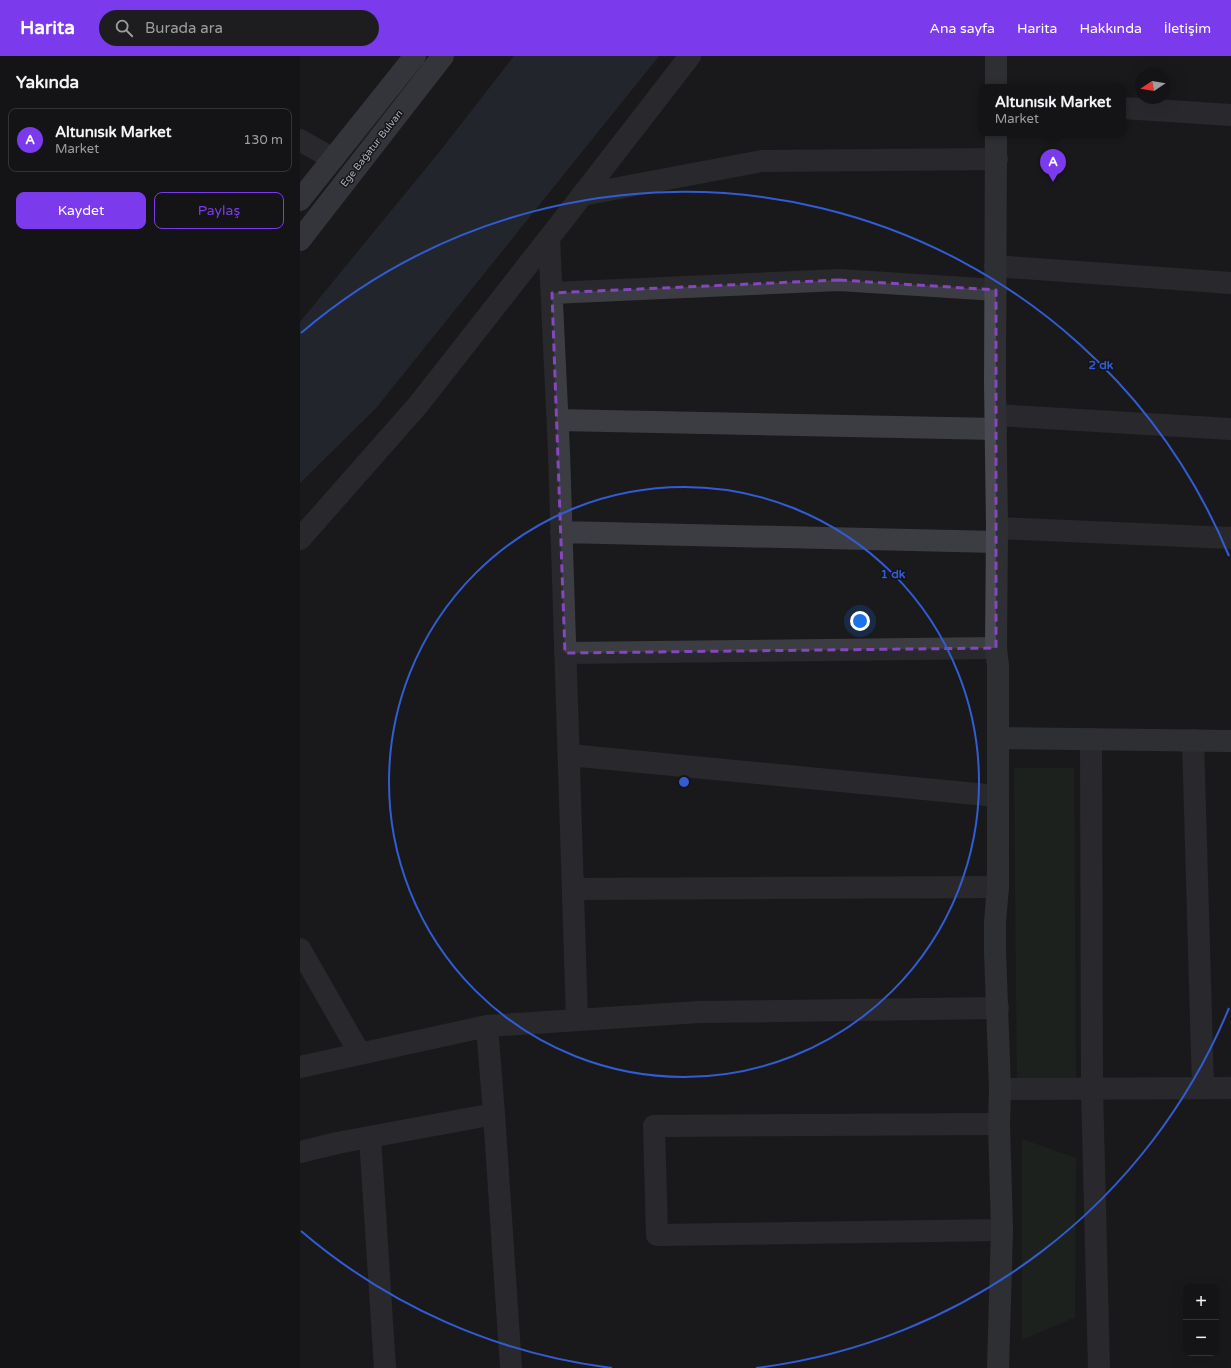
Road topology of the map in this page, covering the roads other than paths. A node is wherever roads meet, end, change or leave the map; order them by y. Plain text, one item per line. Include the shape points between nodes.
1 (415, 56) edge
2 (443, 56) edge
3 (690, 56) edge
4 (996, 56) edge
5 (996, 84) edge
6 (1126, 108) edge
7 (1231, 115) edge
8 (996, 136) edge
9 (300, 140) edge
10 (997, 159) junction
11 (333, 160) junction
12 (582, 194) junction
13 (300, 200) edge
14 (549, 238) junction
15 (300, 240) edge
16 (995, 266) junction
17 (1231, 283) edge
18 (996, 290) junction
19 (552, 294) junction
20 (558, 420) junction
21 (996, 422) junction
22 (1231, 429) edge
23 (561, 532) junction
24 (996, 535) junction
25 (1231, 538) edge
26 (300, 539) edge
27 (996, 648) junction
28 (565, 653) junction
29 (998, 738) junction
30 (1091, 739) junction
31 (1193, 740) junction
32 (1231, 741) edge
33 (569, 755) junction
34 (997, 796) junction
35 (998, 887) junction
36 (573, 889) junction
37 (300, 949) edge
38 (998, 1008) junction
39 (577, 1020) junction
40 (487, 1026) junction
41 (360, 1054) junction
42 (300, 1067) edge
43 (1092, 1088) junction
44 (1203, 1088) junction
45 (1231, 1088) edge
46 (1000, 1089) junction
47 (494, 1114) junction
48 (999, 1124) junction
49 (370, 1137) junction
50 (300, 1152) edge
51 (1002, 1230) junction
52 (386, 1368) edge
53 (511, 1368) edge
54 (998, 1368) edge
55 (1099, 1368) edge

1 - 11 main road
2 - 15 main road, Ege Bağatur Bulvarı
3 - 12 street
4 - 5 main road
6 - 7 street
8 - 10 main road
9 - 11 street
10 - 12 street via 762,162
10 - 16 main road
11 - 13 main road
12 - 14 street
14 - 19 street
14 - 26 street via 418,405
16 - 17 street
16 - 18 main road
18 - 19 street via 839,280
18 - 21 main road
19 - 20 street
20 - 21 street
20 - 23 street
21 - 22 street
21 - 24 main road
23 - 24 street
23 - 28 street
24 - 25 street
24 - 27 main road
27 - 28 street
27 - 29 main road
28 - 33 street
29 - 30 main road
29 - 34 main road
30 - 31 main road
30 - 43 street
31 - 32 main road
31 - 44 street
33 - 34 street
33 - 36 street
34 - 35 main road
35 - 36 street
35 - 38 main road via 995,951
36 - 39 street
37 - 41 street
38 - 39 street via 698,1012
38 - 46 main road
39 - 40 street
40 - 41 street
40 - 47 street
41 - 42 street
43 - 44 street
43 - 46 street
43 - 55 street
44 - 45 street
46 - 48 main road
47 - 49 street
47 - 53 street
48 - 51 main road
48 - 51 street via 654,1126 657,1235
49 - 50 street
49 - 52 street
51 - 54 main road

